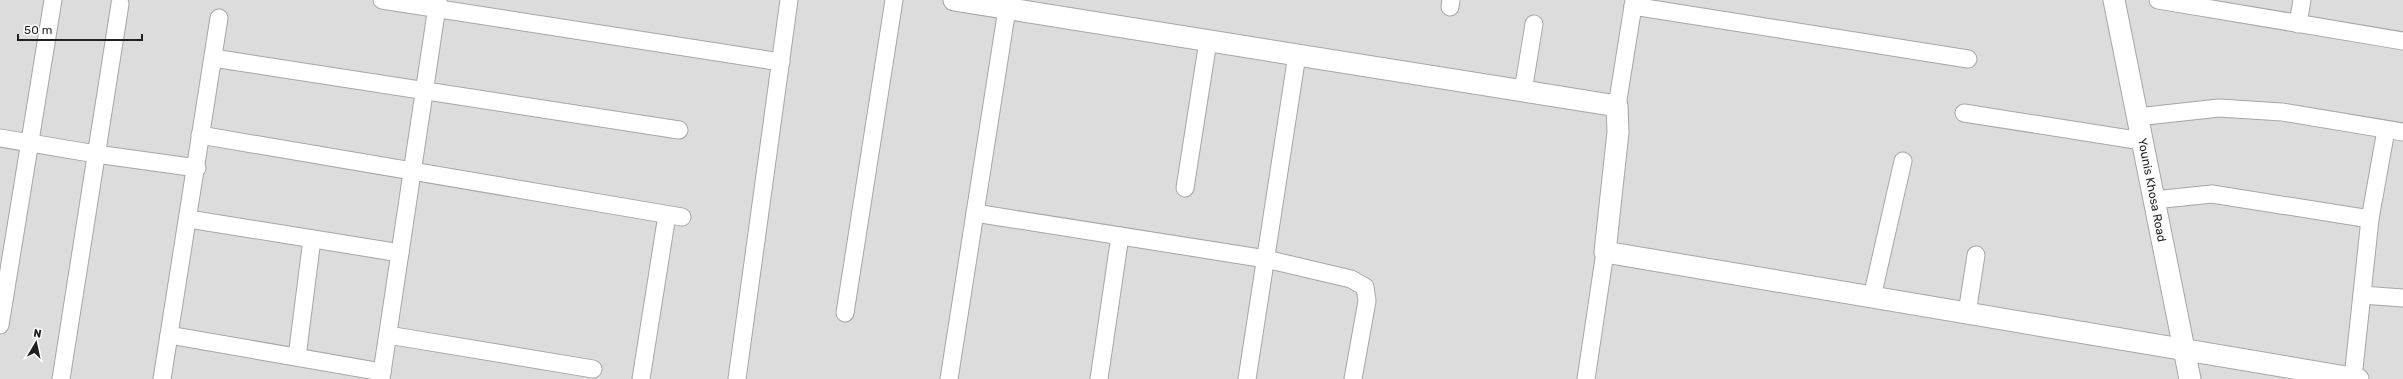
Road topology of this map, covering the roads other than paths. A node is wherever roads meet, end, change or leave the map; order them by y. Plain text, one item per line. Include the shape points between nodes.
1 (53, 0) edge
2 (382, 0) edge
3 (789, 0) edge
4 (894, 0) edge
5 (954, 0) edge
6 (2114, 0) edge
7 (2158, 0) edge
8 (2302, 0) edge
9 (1634, 3) edge
10 (120, 4) dead end
11 (438, 4) edge
12 (1007, 9) junction
13 (219, 18) dead end
14 (1534, 24) dead end
15 (2298, 24) junction
16 (1208, 41) junction
17 (2403, 41) edge
18 (1297, 55) junction
19 (212, 58) junction
20 (1968, 59) dead end
21 (780, 62) junction
22 (425, 90) junction
23 (1523, 91) junction
24 (1617, 106) junction
25 (1964, 113) dead end
26 (2137, 117) junction
27 (679, 130) dead end
28 (2386, 130) junction
29 (2403, 132) edge
30 (200, 135) junction
31 (0, 138) edge
32 (2142, 141) junction
33 (30, 143) junction
34 (96, 154) junction
35 (1903, 161) dead end
36 (197, 168) junction
37 (412, 172) junction
38 (1185, 188) dead end
39 (2154, 200) junction
40 (975, 213) junction
41 (189, 219) junction
42 (2370, 219) junction
43 (1120, 236) junction
44 (312, 239) junction
45 (1605, 252) junction
46 (400, 253) junction
47 (1976, 255) dead end
48 (1266, 259) junction
49 (2362, 295) junction
50 (1872, 297) junction
51 (2403, 298) edge
52 (844, 313) dead end
53 (1967, 313) junction
54 (0, 325) edge
55 (170, 335) junction
56 (388, 335) junction
57 (2184, 350) junction
58 (297, 357) junction
59 (593, 369) dead end
60 (381, 376) edge
61 (61, 379) edge
62 (162, 379) edge
63 (641, 379) edge
64 (737, 379) edge
65 (949, 379) edge
66 (1099, 379) edge
67 (1247, 379) edge
68 (1353, 379) edge
69 (1586, 379) edge
70 (2190, 379) edge
71 (2356, 379) edge

1 - 33 street
2 - 11 street
3 - 21 street
4 - 52 street
5 - 12 street
6 - 26 street, Younis Khosa Road
7 - 15 street
8 - 15 street
9 - 20 street
9 - 24 street
10 - 34 street
11 - 21 street
11 - 22 street
12 - 16 street
12 - 40 street
13 - 19 street
14 - 23 street
15 - 17 street
16 - 18 street
16 - 38 street
18 - 23 street
18 - 48 street
19 - 22 street
19 - 30 street
21 - 64 street
22 - 27 street
22 - 37 street
23 - 24 street
24 - 45 street via 1618,132
25 - 32 street
26 - 28 street via 2219,108 2282,112
26 - 32 street, Younis Khosa Road
28 - 29 street
28 - 42 street
30 - 36 street
30 - 37 street
31 - 33 street
32 - 39 street, Younis Khosa Road
33 - 34 street
33 - 54 street
34 - 36 street
34 - 61 street
35 - 50 street
36 - 41 street
37 - 46 street
37 - 63 street via 674,216
39 - 42 street via 2212,194
39 - 57 street, Younis Khosa Road
40 - 43 street
40 - 65 street
41 - 44 street
41 - 55 street
42 - 49 street
43 - 48 street
43 - 66 street
44 - 46 street
44 - 58 street
45 - 50 street
45 - 69 street
46 - 56 street
47 - 53 street
48 - 67 street
48 - 68 street via 1351,278 1365,287 1367,301
49 - 51 street
49 - 71 street
50 - 53 street
53 - 57 street
55 - 58 street
55 - 62 street
56 - 59 street
56 - 60 street
57 - 70 street, Younis Khosa Road
57 - 71 street
58 - 60 street

